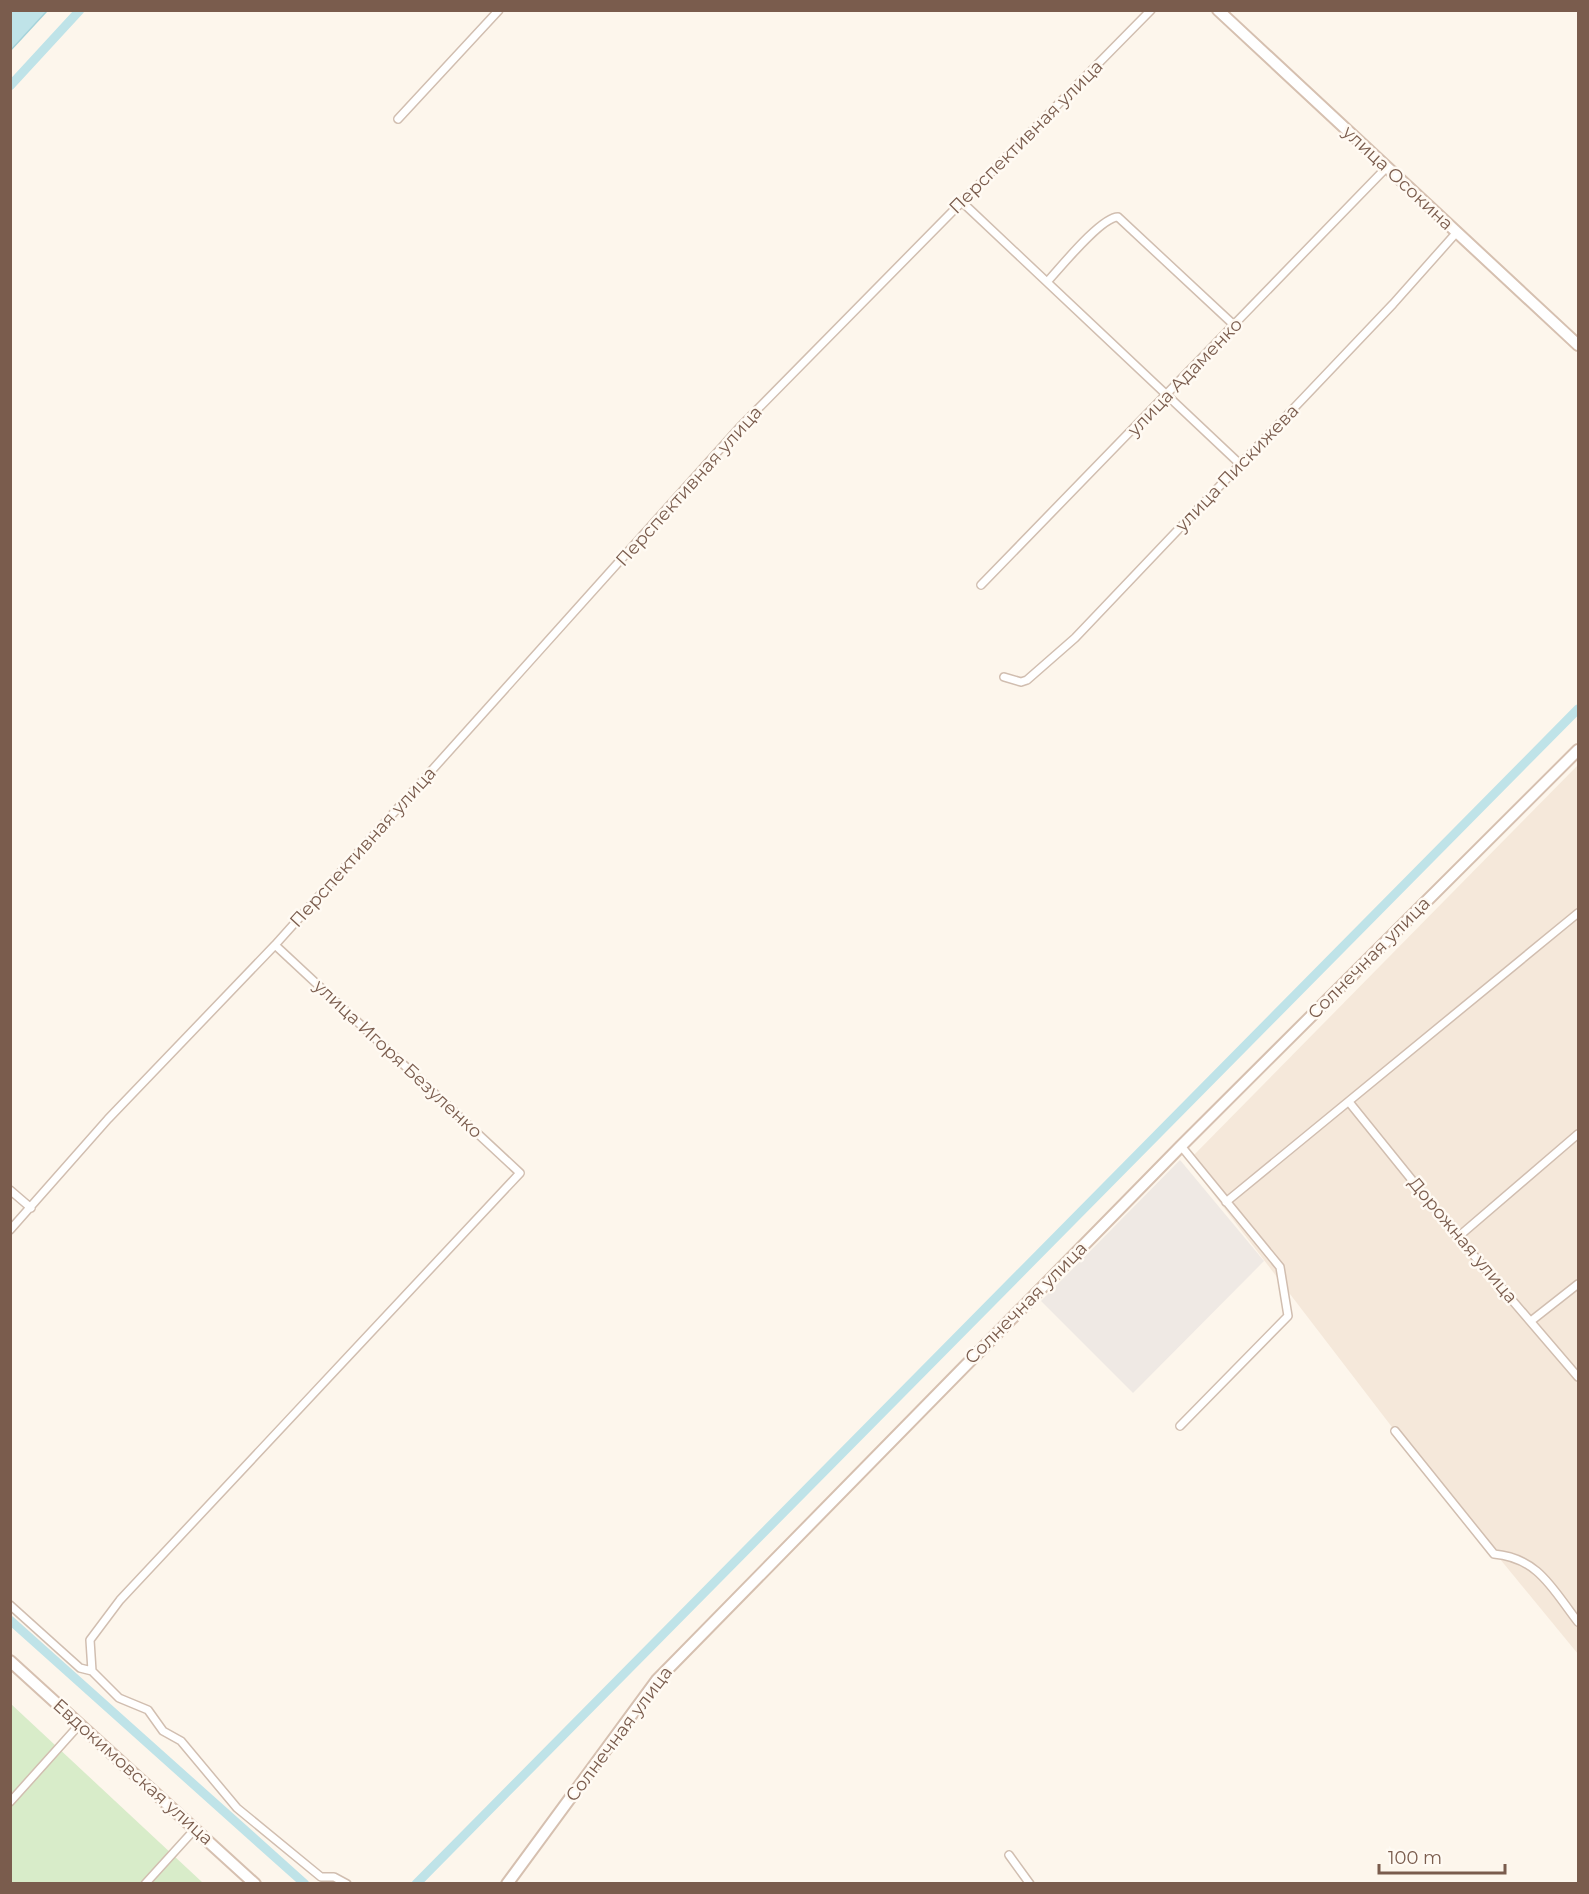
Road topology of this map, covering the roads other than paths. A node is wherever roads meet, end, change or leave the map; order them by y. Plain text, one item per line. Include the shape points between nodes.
1 (499, 10) edge
2 (1151, 10) edge
3 (1218, 10) edge
4 (398, 119) dead end
5 (1387, 167) junction
6 (962, 202) junction
7 (1457, 232) junction
8 (1047, 282) junction
9 (1235, 326) junction
10 (1578, 345) edge
11 (1167, 395) junction
12 (1241, 465) junction
13 (981, 585) dead end
14 (1004, 677) dead end
15 (1578, 750) edge
16 (1578, 913) edge
17 (275, 945) junction
18 (1349, 1102) junction
19 (1578, 1134) edge
20 (1181, 1146) junction
21 (10, 1190) edge
22 (1226, 1202) junction
23 (31, 1208) junction
24 (10, 1230) edge
25 (1458, 1237) junction
26 (1578, 1284) edge
27 (1531, 1321) junction
28 (1578, 1377) edge
29 (1180, 1426) dead end
30 (1395, 1431) dead end
31 (10, 1605) edge
32 (1578, 1623) edge
33 (10, 1661) edge
34 (92, 1671) junction
35 (80, 1724) junction
36 (10, 1802) edge
37 (195, 1829) junction
38 (1009, 1855) dead end
39 (145, 1884) edge
40 (255, 1884) edge
41 (347, 1884) edge
42 (507, 1884) edge
43 (1030, 1884) edge

1 - 4 street
2 - 6 street, Перспективная улица
3 - 5 main road, улица Осокина
5 - 7 main road, улица Осокина
5 - 9 street, улица Адаменко
6 - 8 street
6 - 17 street, Перспективная улица via 740,428
7 - 10 main road, улица Осокина
7 - 12 street, улица Пискижева
8 - 9 street via 1101,226 1111,217 1118,217
8 - 11 street
9 - 11 street, улица Адаменко
11 - 12 street
11 - 13 street, улица Адаменко
12 - 14 street, улица Пискижева via 1121,592 1037,672 1021,682
15 - 20 main road, Солнечная улица
16 - 18 street
17 - 23 street, Перспективная улица via 108,1119
17 - 34 street, улица Игоря Безуленко via 520,1173 120,1600 90,1640
18 - 22 street
18 - 25 street, Дорожная улица
19 - 25 street
20 - 22 street
20 - 42 main road, Солнечная улица via 657,1680
21 - 23 street
22 - 29 street via 1281,1267 1288,1316
23 - 24 street, Перспективная улица
25 - 27 street, Дорожная улица
26 - 27 street
27 - 28 street, Дорожная улица
30 - 32 street via 1494,1554 1515,1556 1538,1570
31 - 34 street via 80,1668
33 - 35 main road, Евдокимовская улица
34 - 41 street via 119,1698 147,1710 163,1731 181,1741 237,1808 321,1877 334,1877
35 - 36 street
35 - 37 main road, Евдокимовская улица
37 - 39 street
37 - 40 main road, Евдокимовская улица
38 - 43 street

